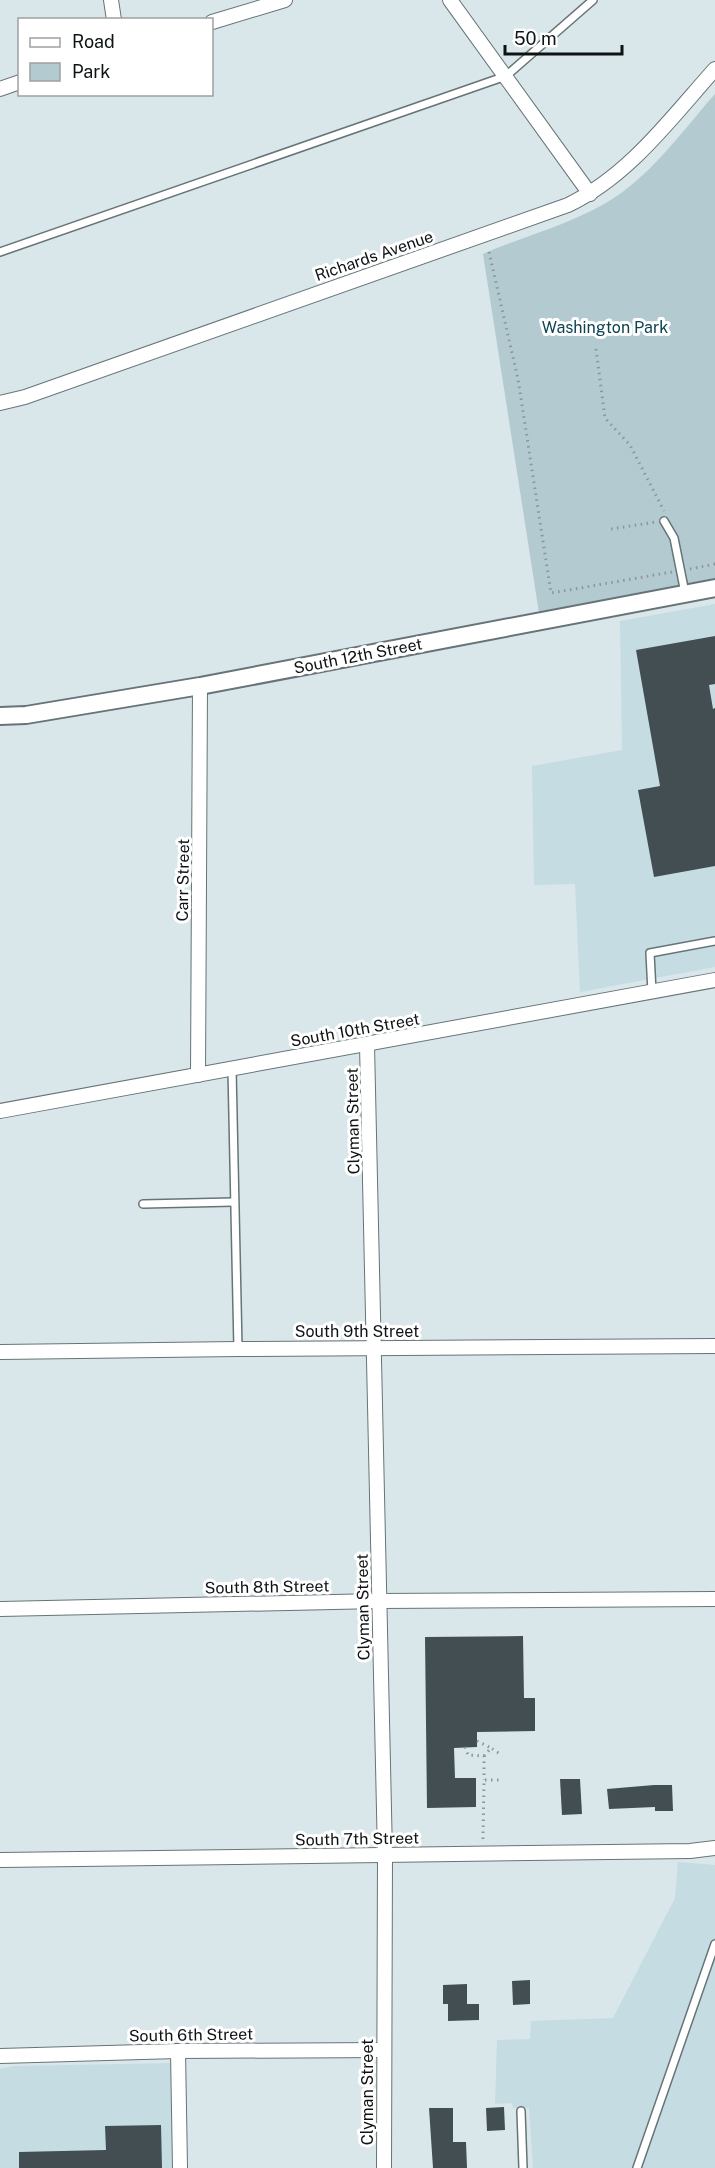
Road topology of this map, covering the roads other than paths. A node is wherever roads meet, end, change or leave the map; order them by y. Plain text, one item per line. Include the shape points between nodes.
1 (111, 0) edge
2 (285, 0) edge
3 (450, 0) edge
4 (593, 0) edge
5 (114, 18) edge
6 (213, 22) edge
7 (715, 69) edge
8 (506, 76) junction
9 (18, 83) edge
10 (0, 88) edge
11 (591, 194) junction
12 (0, 252) edge
13 (0, 403) edge
14 (664, 521) road end
15 (715, 588) edge
16 (685, 593) junction
17 (200, 686) junction
18 (0, 716) edge
19 (715, 941) edge
20 (715, 980) edge
21 (652, 992) junction
22 (367, 1045) junction
23 (232, 1069) junction
24 (198, 1075) junction
25 (0, 1111) edge
26 (234, 1202) junction
27 (143, 1204) dead end
28 (715, 1346) edge
29 (374, 1347) junction
30 (238, 1348) junction
31 (0, 1352) edge
32 (715, 1599) edge
33 (379, 1601) junction
34 (0, 1609) edge
35 (715, 1848) edge
36 (385, 1856) junction
37 (0, 1860) edge
38 (715, 1944) edge
39 (383, 2050) junction
40 (178, 2051) junction
41 (0, 2056) edge
42 (522, 2111) dead end
43 (180, 2168) edge
44 (384, 2168) edge
45 (523, 2168) edge
46 (637, 2168) edge

1 - 5 street
2 - 6 street
3 - 8 street
4 - 8 lane
7 - 11 street, Richards Avenue via 629,163
8 - 11 street
8 - 12 lane
9 - 10 street
11 - 13 street, Richards Avenue
14 - 16 lane via 674,538
15 - 16 street, South 12th Street
16 - 17 street, South 12th Street
17 - 18 street, South 12th Street
17 - 24 street, Carr Street
19 - 21 lane via 650,953
20 - 21 street, South 10th Street
21 - 22 street, South 10th Street
22 - 23 street, South 10th Street
22 - 29 street, Clyman Street
23 - 24 street, South 10th Street
23 - 26 lane
24 - 25 street, South 10th Street
26 - 27 lane
26 - 30 lane
28 - 29 street, South 9th Street
29 - 30 street, South 9th Street
29 - 33 street, Clyman Street
30 - 31 street, South 9th Street
32 - 33 street, South 8th Street
33 - 34 street, South 8th Street
33 - 36 street, Clyman Street
35 - 36 street, South 7th Street
36 - 37 street, South 7th Street
36 - 39 street, Clyman Street
38 - 46 lane
39 - 40 street, South 6th Street
39 - 44 street, Clyman Street
40 - 41 street, South 6th Street
40 - 43 street
42 - 45 lane

